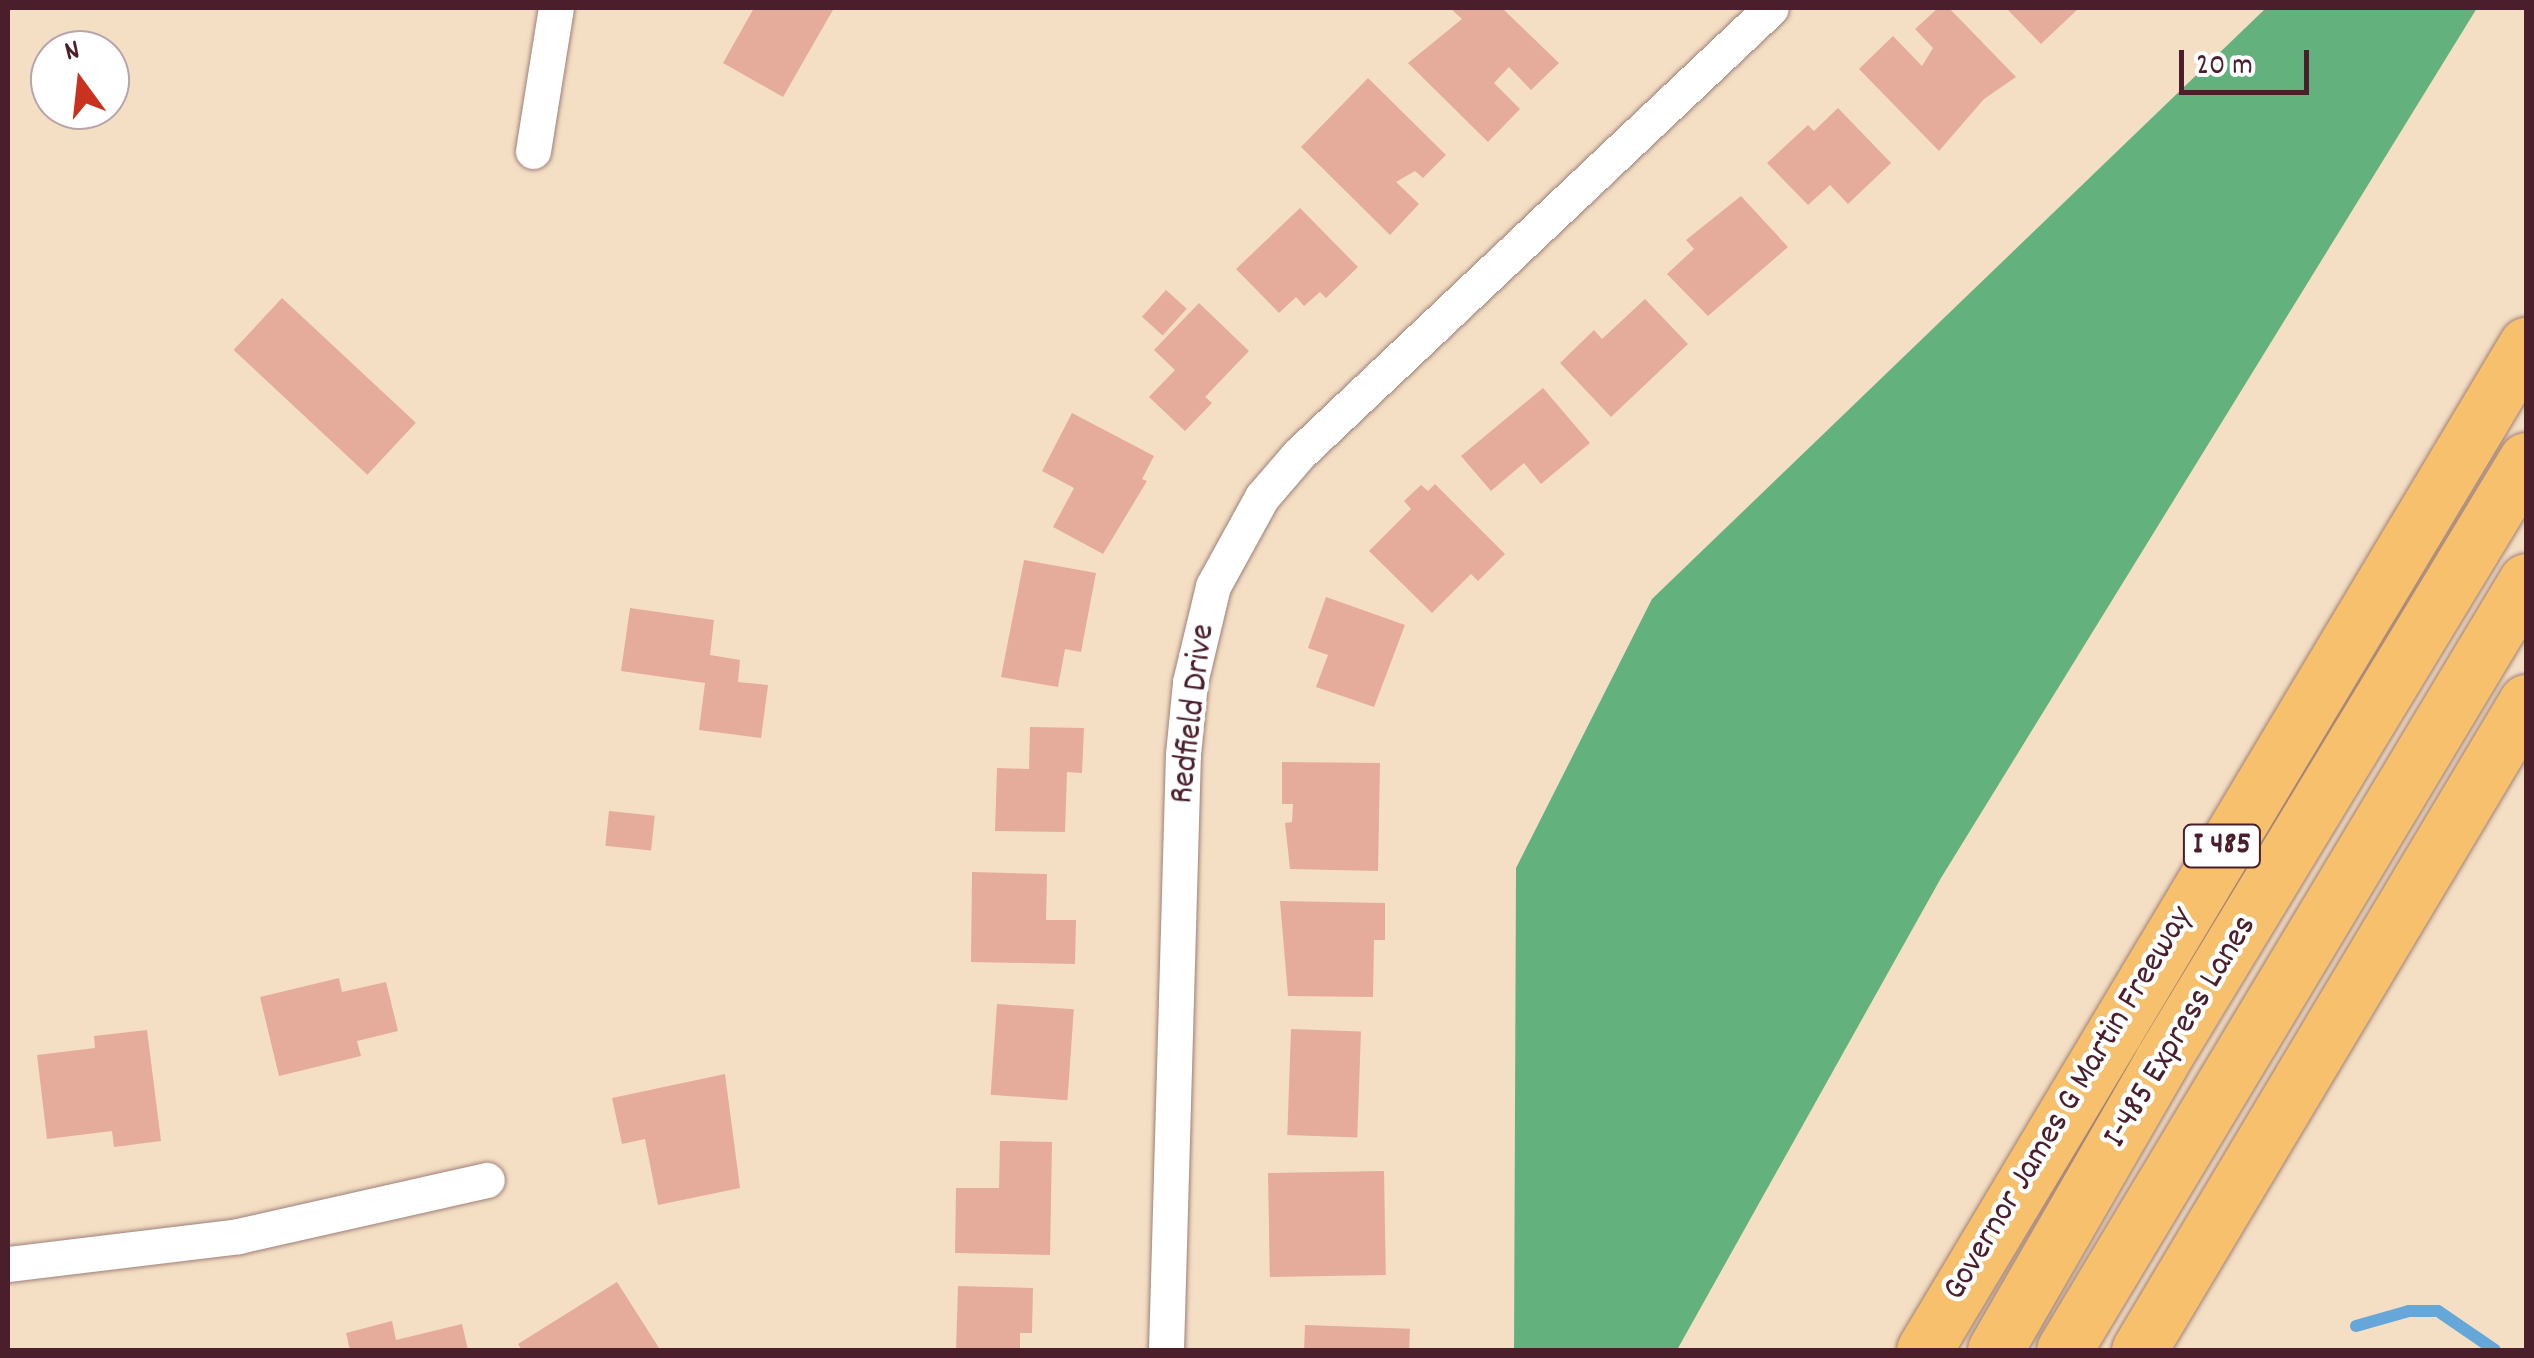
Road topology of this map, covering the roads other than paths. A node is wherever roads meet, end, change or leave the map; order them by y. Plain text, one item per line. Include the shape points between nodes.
1 (556, 8) edge
2 (1771, 8) edge
3 (533, 151) dead end
4 (2526, 346) edge
5 (2526, 460) edge
6 (2526, 580) edge
7 (2526, 702) edge
8 (487, 1180) dead end
9 (8, 1264) edge
10 (1166, 1350) edge
11 (1924, 1350) edge
12 (1995, 1350) edge
13 (2064, 1350) edge
14 (2139, 1350) edge

1 - 3 street
2 - 10 street, Redfield Drive via 1300,454 1262,497 1213,586 1190,682 1183,754
4 - 11 highway, Governor James G Martin Freeway / I 485
5 - 12 highway, I-485 Express Lanes / I 485 via 2161,1062
6 - 13 highway, I-485 Express Lanes
7 - 14 highway
8 - 9 street via 238,1236

